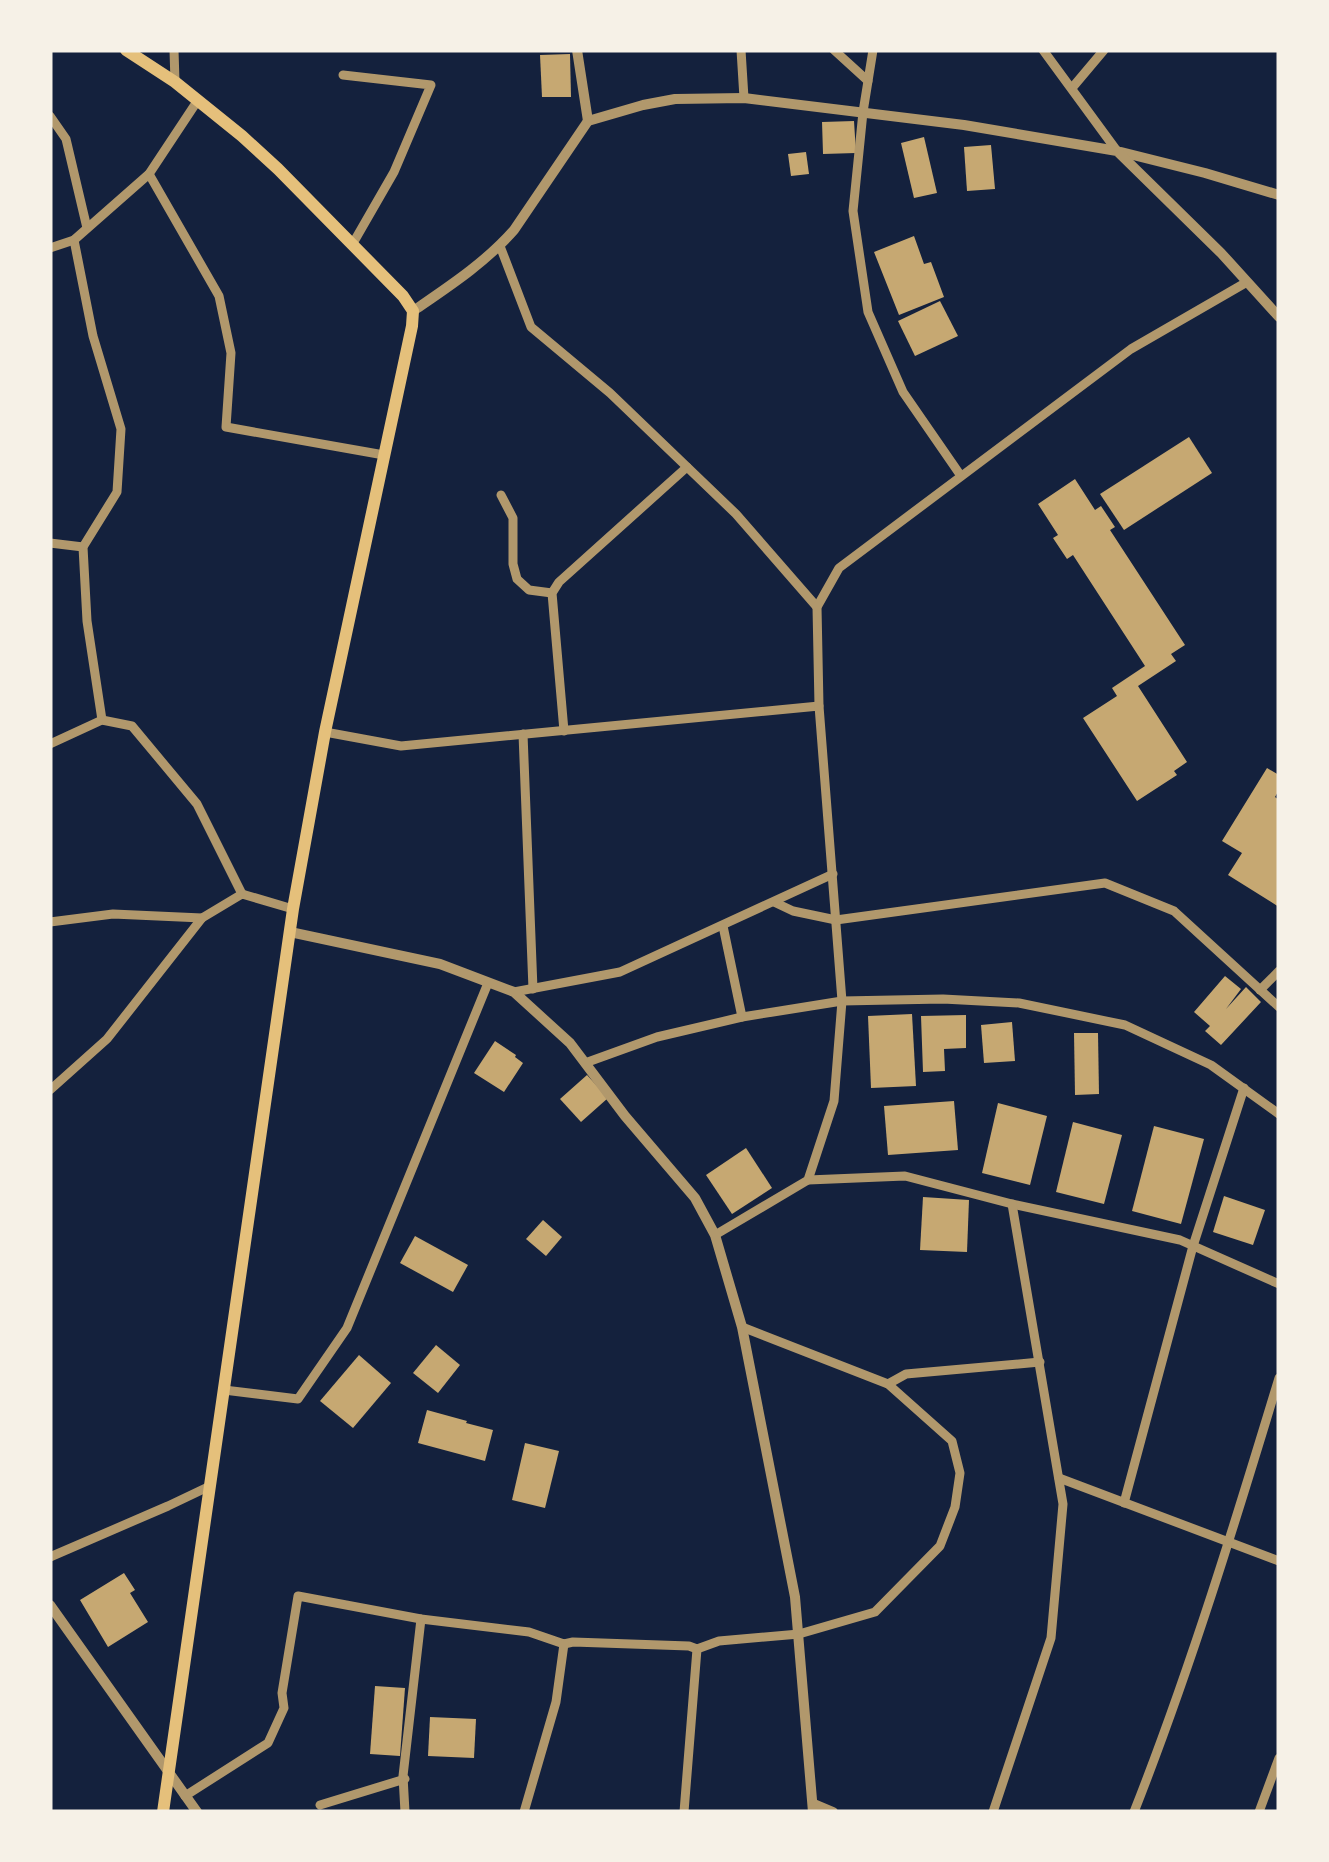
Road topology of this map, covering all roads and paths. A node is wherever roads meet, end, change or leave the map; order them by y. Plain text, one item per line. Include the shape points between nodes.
1 (126, 50) edge
2 (174, 50) edge
3 (577, 50) edge
4 (741, 50) edge
5 (834, 50) edge
6 (873, 50) edge
7 (1043, 50) edge
8 (1104, 50) edge
9 (343, 75) dead end
10 (175, 82) junction
11 (868, 82) junction
12 (1072, 88) junction
13 (744, 98) junction
14 (198, 100) junction
15 (862, 112) junction
16 (50, 116) edge
17 (588, 121) junction
18 (1117, 151) junction
19 (149, 174) junction
20 (1279, 195) edge
21 (87, 228) junction
22 (74, 240) junction
23 (352, 244) junction
24 (500, 246) junction
25 (50, 248) edge
26 (1248, 282) junction
27 (413, 311) junction
28 (1279, 318) edge
29 (384, 454) junction
30 (688, 467) junction
31 (961, 476) junction
32 (501, 495) dead end
33 (50, 542) edge
34 (84, 547) junction
35 (552, 594) junction
36 (816, 607) junction
37 (820, 706) junction
38 (102, 720) junction
39 (564, 730) junction
40 (324, 732) junction
41 (523, 734) junction
42 (50, 744) edge
43 (833, 874) junction
44 (242, 894) junction
45 (774, 902) junction
46 (293, 908) junction
47 (202, 918) junction
48 (836, 920) junction
49 (50, 922) edge
50 (723, 926) junction
51 (290, 932) junction
52 (1279, 970) edge
53 (488, 983) junction
54 (534, 988) junction
55 (1260, 990) junction
56 (514, 992) junction
57 (842, 1001) junction
58 (1279, 1007) edge
59 (742, 1017) junction
60 (585, 1064) junction
61 (1244, 1088) junction
62 (50, 1090) edge
63 (1279, 1114) edge
64 (808, 1180) junction
65 (1012, 1204) junction
66 (715, 1235) junction
67 (1193, 1246) junction
68 (1279, 1284) edge
69 (742, 1327) junction
70 (1040, 1362) junction
71 (1279, 1378) edge
72 (888, 1384) junction
73 (224, 1390) junction
74 (1059, 1478) junction
75 (210, 1486) junction
76 (1124, 1503) junction
77 (1229, 1543) junction
78 (50, 1556) edge
79 (1279, 1561) edge
80 (50, 1605) edge
81 (421, 1619) junction
82 (798, 1634) junction
83 (564, 1644) junction
84 (698, 1649) junction
85 (1279, 1758) edge
86 (168, 1774) junction
87 (405, 1780) junction
88 (185, 1796) junction
89 (813, 1808) edge
90 (163, 1812) edge
91 (197, 1812) edge
92 (330, 1812) edge
93 (404, 1812) edge
94 (524, 1812) edge
95 (684, 1812) edge
96 (833, 1812) edge
97 (994, 1812) edge
98 (1134, 1812) edge
99 (1258, 1812) edge

1 - 10 main road
2 - 10 street
3 - 17 street
4 - 13 street
5 - 11 street
6 - 11 street
7 - 12 street
8 - 12 street
9 - 23 street via 431,85 404,152
10 - 14 main road
11 - 15 street
12 - 18 street
13 - 15 street
13 - 17 street via 675,99
14 - 19 street
14 - 23 main road
15 - 18 street
15 - 31 street via 852,210 868,312 902,392
16 - 21 street via 66,139
17 - 24 street
18 - 20 street
18 - 26 street
19 - 21 street
19 - 29 street via 219,296 231,353 226,426
21 - 22 street
22 - 25 street
22 - 34 street via 121,429 117,492
23 - 27 main road
24 - 27 street
24 - 30 street via 531,327
26 - 28 street
26 - 31 street via 1131,349
27 - 29 main road
29 - 40 main road
30 - 35 street
30 - 36 street
31 - 36 street via 839,568
32 - 35 street via 513,518 517,578 529,590
33 - 34 street
34 - 38 street
35 - 39 street
36 - 37 street
37 - 39 street
37 - 43 street
38 - 42 street
38 - 44 street via 132,726 196,804
39 - 41 street
40 - 41 street via 401,746
40 - 46 main road
41 - 54 street
43 - 45 street
43 - 48 street
44 - 46 street
44 - 47 street
45 - 48 street
45 - 50 street
46 - 51 main road
47 - 49 street via 113,914
47 - 62 street via 107,1039
48 - 55 street via 1105,884 1174,911
48 - 57 street
50 - 54 street via 620,972
50 - 59 street
51 - 53 street via 440,964
51 - 73 main road
52 - 55 street
53 - 56 street
53 - 73 street via 347,1328 298,1398
54 - 56 street
55 - 58 street
56 - 60 street
57 - 59 street
57 - 61 street via 1018,1004 1125,1025 1212,1065
57 - 64 street via 834,1101
59 - 60 street via 657,1036
60 - 66 street via 695,1198
61 - 63 street
61 - 67 street
64 - 65 street via 905,1176
64 - 66 street
65 - 67 street
65 - 70 street
66 - 69 street
67 - 68 street
67 - 76 street
69 - 72 street
69 - 82 street
70 - 72 street via 906,1374
70 - 74 street
71 - 77 street
72 - 82 street via 952,1440 960,1474 955,1508 940,1546 875,1612
73 - 75 main road
74 - 76 street
74 - 97 street via 1064,1504 1052,1638
75 - 78 street
75 - 86 main road
76 - 77 street
77 - 79 street
77 - 98 street
80 - 86 street
81 - 83 street via 529,1632
81 - 87 street
81 - 88 street via 298,1596 284,1708 268,1743
82 - 84 street
82 - 89 street
83 - 84 street
83 - 94 street via 556,1702
84 - 95 street
85 - 99 street
86 - 88 street
86 - 90 main road
87 - 92 street via 320,1805
87 - 93 street
88 - 91 street
89 - 96 street

